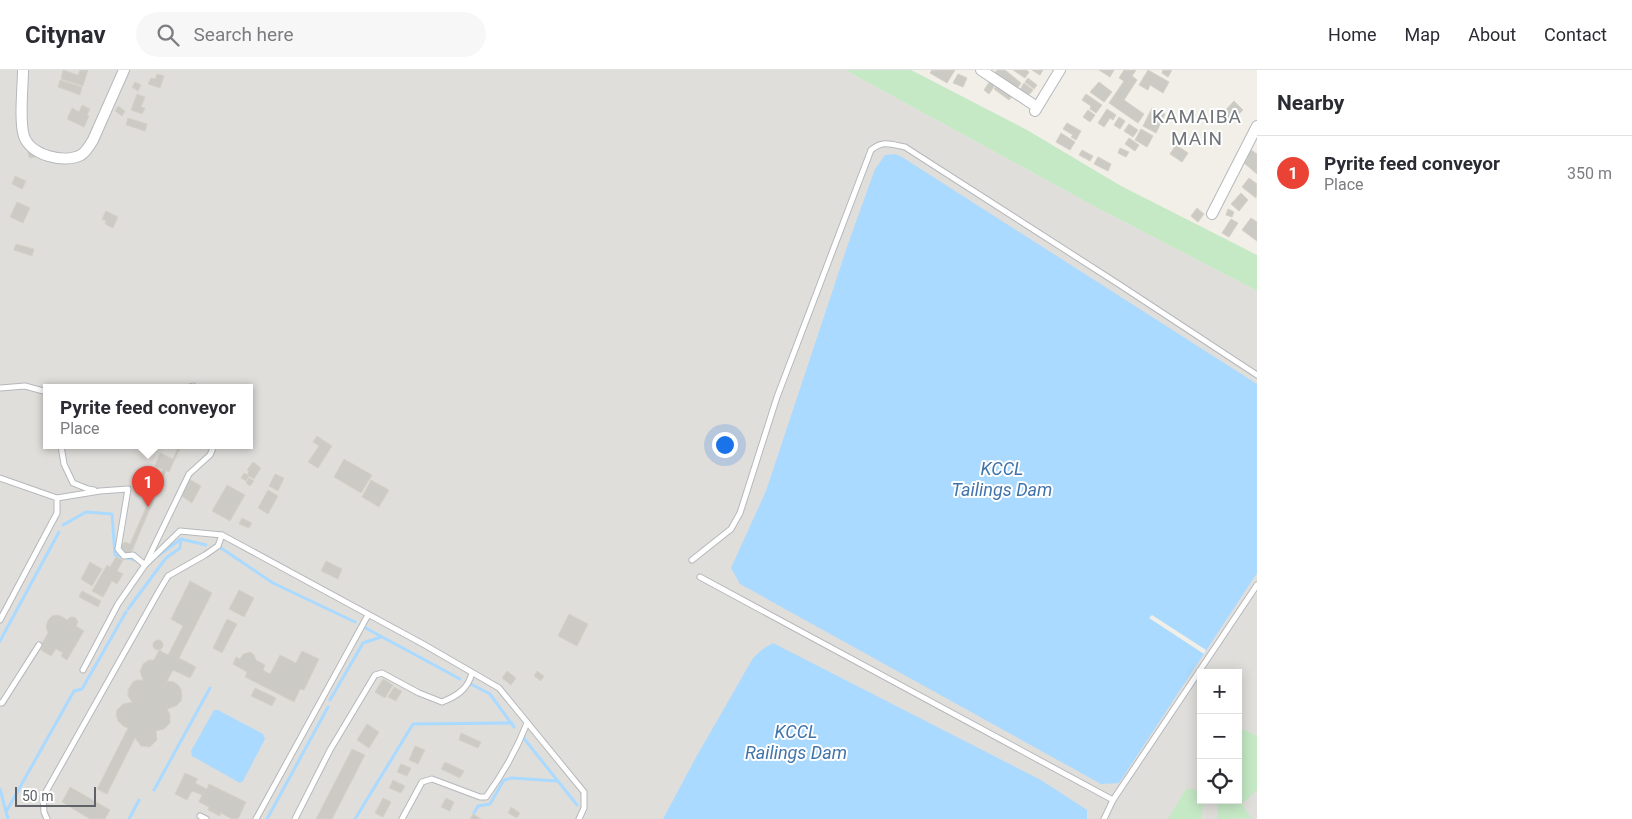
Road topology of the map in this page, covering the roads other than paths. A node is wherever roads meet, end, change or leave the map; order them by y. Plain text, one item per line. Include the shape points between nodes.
1 (23, 70) edge
2 (124, 70) edge
3 (981, 70) edge
4 (1060, 70) edge
5 (1257, 126) edge
6 (1212, 214) dead end
7 (1257, 375) edge
8 (0, 388) edge
9 (43, 391) edge
10 (62, 449) edge
11 (213, 449) edge
12 (0, 478) edge
13 (100, 491) junction
14 (57, 498) junction
15 (222, 535) junction
16 (692, 560) dead end
17 (145, 565) junction
18 (700, 577) dead end
19 (1257, 584) edge
20 (368, 615) junction
21 (0, 620) edge
22 (39, 645) dead end
23 (83, 670) dead end
24 (472, 673) junction
25 (0, 703) edge
26 (527, 723) junction
27 (1113, 800) junction
28 (200, 816) dead end
29 (47, 819) edge
30 (206, 819) edge
31 (256, 819) edge
32 (295, 819) edge
33 (402, 819) edge
34 (579, 819) edge
35 (1104, 819) edge

1 - 2 street via 22,128 26,142 44,154 64,158 87,149
3 - 4 street via 1036,109
5 - 6 street
7 - 16 lane via 905,147 878,144 871,150 811,306 777,397 740,513 731,529
8 - 9 lane via 25,386
10 - 13 lane via 64,464 73,483
11 - 17 lane via 189,474
12 - 14 lane
13 - 14 lane
13 - 17 lane via 128,489 118,549 124,556 133,555
14 - 21 lane via 57,513
15 - 17 lane via 180,531
15 - 20 lane
15 - 29 lane via 218,546 168,576 43,797
17 - 23 lane via 118,604
18 - 27 lane
19 - 27 lane
20 - 24 lane
20 - 31 lane
22 - 25 lane
24 - 26 lane via 499,688
24 - 32 lane via 464,689 442,702 382,673 375,675 330,750
26 - 33 lane via 486,797 432,779 422,782
26 - 34 lane via 584,792 584,808
27 - 35 lane
28 - 30 lane

